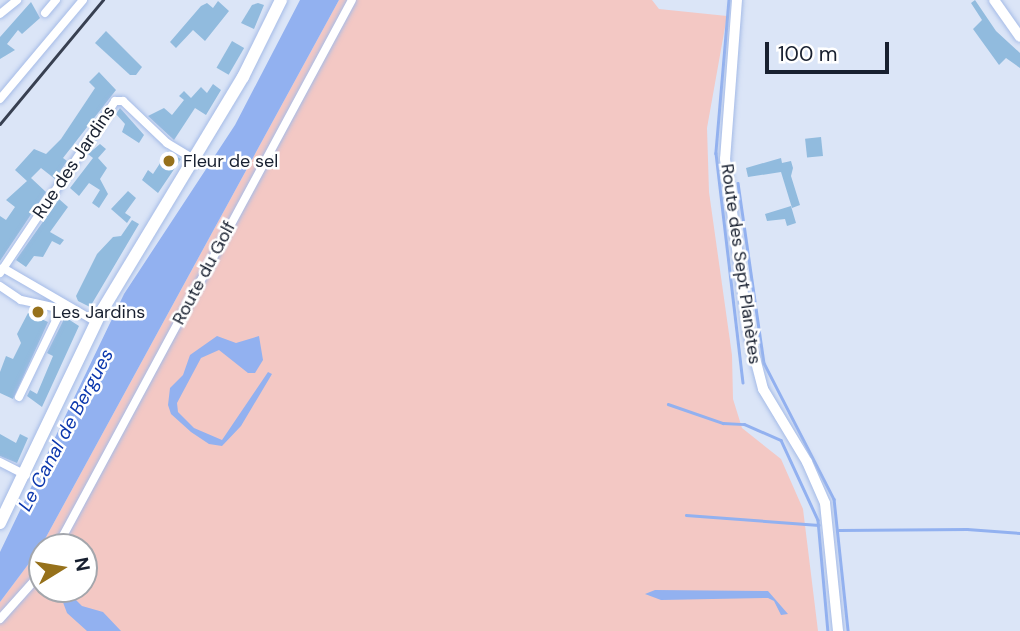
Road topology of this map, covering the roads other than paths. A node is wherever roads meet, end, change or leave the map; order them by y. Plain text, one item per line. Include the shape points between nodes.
1 (17, 0) edge
2 (56, 0) edge
3 (83, 0) edge
4 (281, 0) edge
5 (352, 0) edge
6 (739, 0) edge
7 (994, 0) edge
8 (45, 13) dead end
9 (0, 14) edge
10 (1020, 37) edge
11 (0, 99) edge
12 (194, 159) junction
13 (1, 270) edge
14 (0, 286) edge
15 (63, 307) junction
16 (96, 322) junction
17 (19, 397) dead end
18 (0, 462) edge
19 (26, 475) junction
20 (0, 523) edge
21 (65, 533) edge
22 (28, 588) edge
23 (0, 619) edge
24 (838, 631) edge

1 - 9 street
2 - 8 street
3 - 11 street
4 - 12 main road via 243,77
5 - 21 street, Route du Golf
6 - 24 main road, Route des Sept Planètes via 725,159 750,342 763,389 811,469 825,503
7 - 10 street
12 - 13 street, Rue des Jardins via 160,137 123,101 115,101
12 - 16 main road
13 - 15 street
14 - 15 street via 21,300
15 - 16 street
15 - 17 street
16 - 19 main road
18 - 19 street
19 - 20 main road
22 - 23 street

